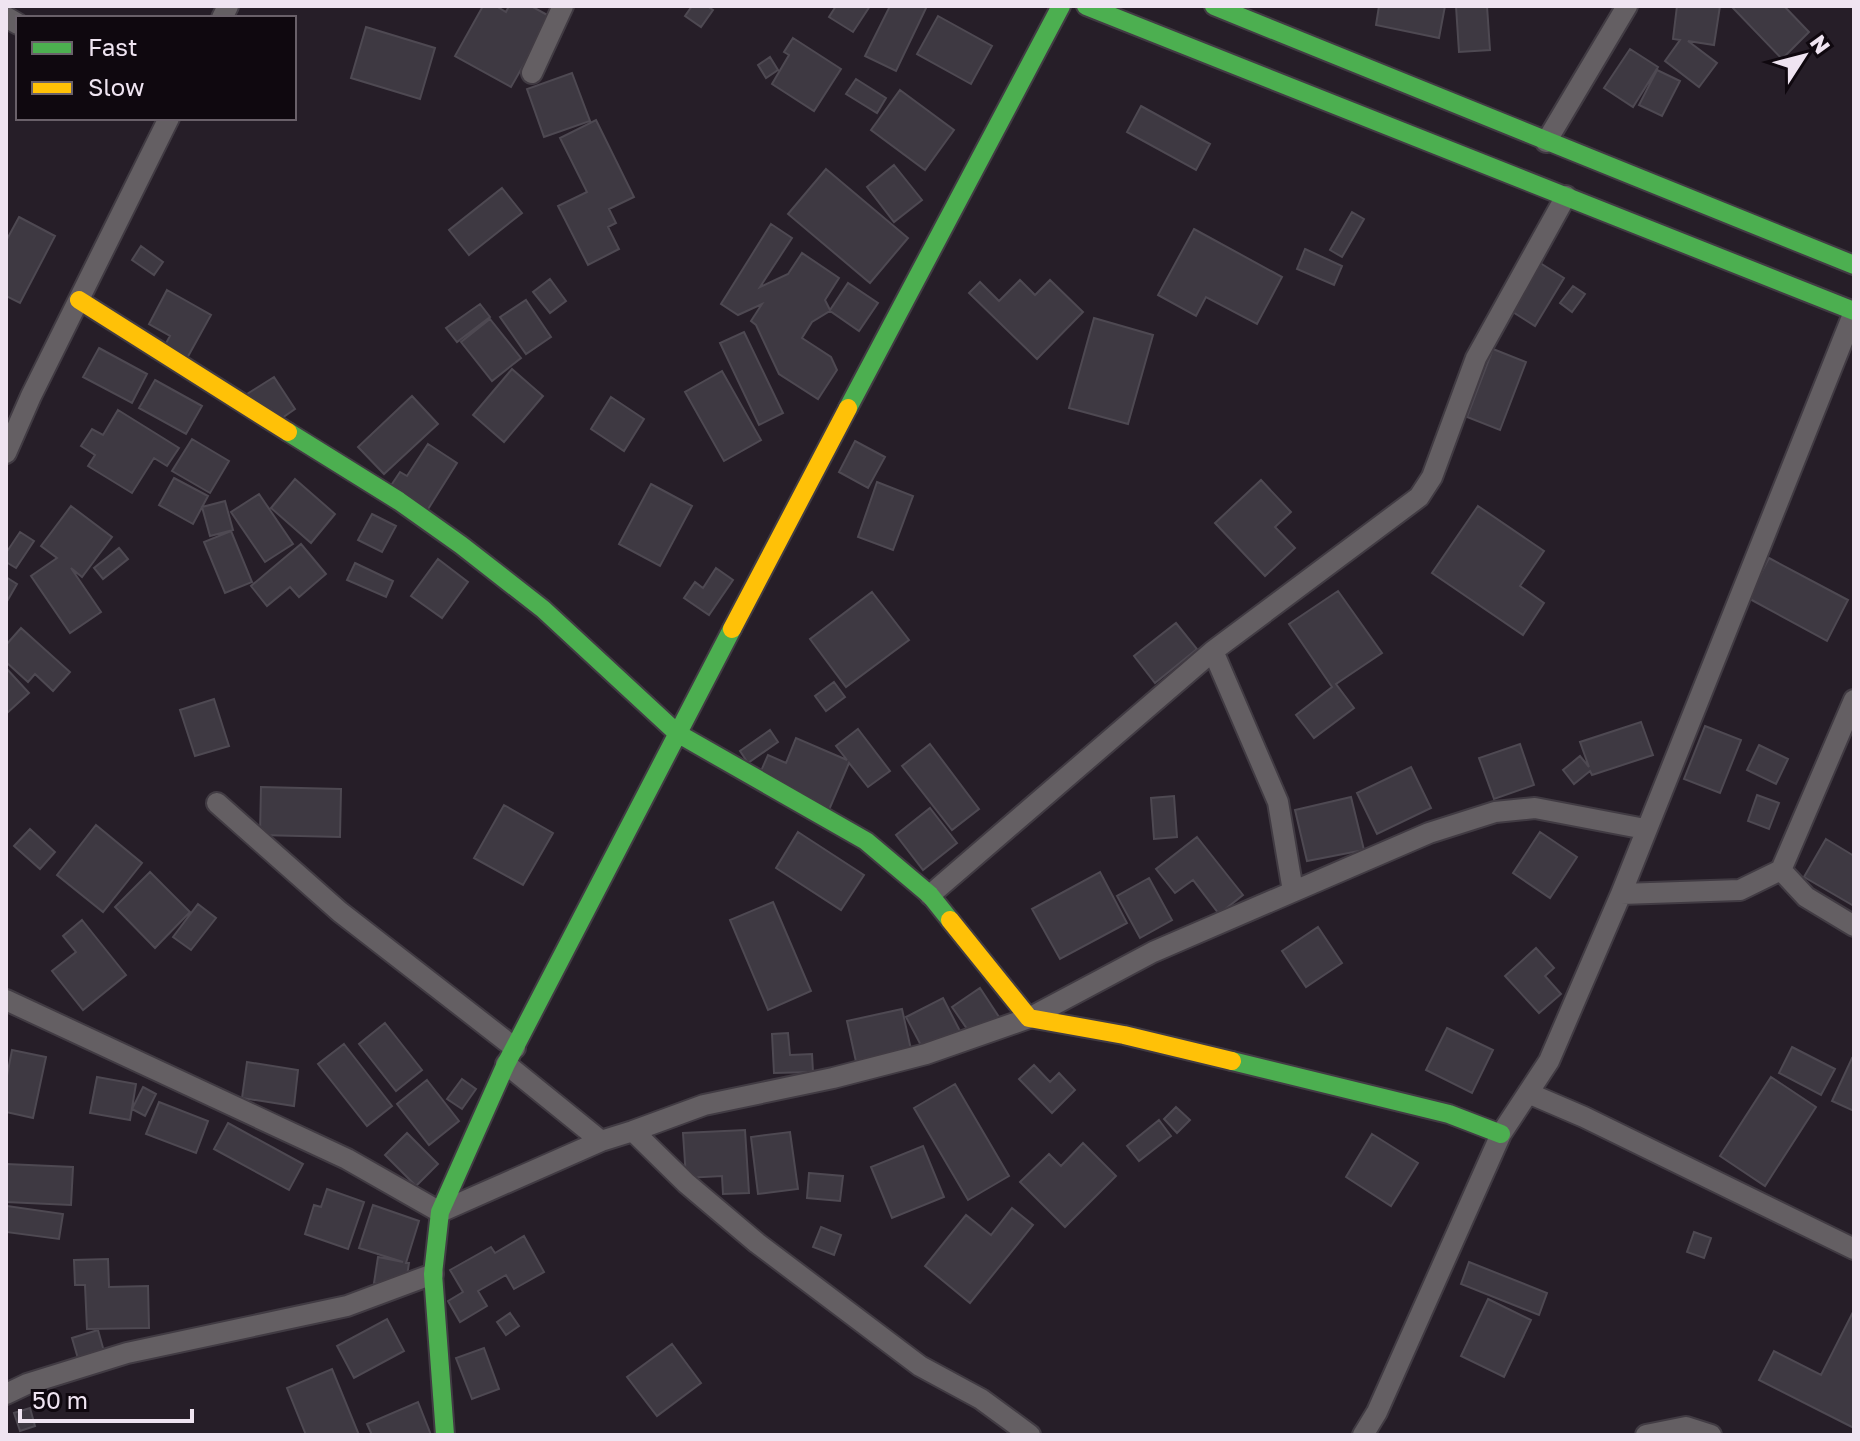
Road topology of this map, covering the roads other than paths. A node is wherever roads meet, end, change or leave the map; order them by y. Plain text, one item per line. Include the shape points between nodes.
1 (563, 6) edge
2 (1061, 6) edge
3 (1086, 6) edge
4 (1214, 6) edge
5 (1627, 6) edge
6 (532, 73) dead end
7 (168, 120) edge
8 (1546, 142) junction
9 (1566, 196) junction
10 (1854, 265) edge
11 (79, 300) junction
12 (1854, 311) edge
13 (6, 453) edge
14 (1213, 651) junction
15 (1854, 700) edge
16 (677, 733) junction
17 (217, 803) dead end
18 (1645, 829) junction
19 (1781, 870) junction
20 (1293, 891) junction
21 (1621, 894) junction
22 (930, 895) junction
23 (1854, 926) edge
24 (6, 1000) edge
25 (1029, 1018) junction
26 (510, 1056) junction
27 (1528, 1093) junction
28 (633, 1131) junction
29 (1501, 1134) junction
30 (601, 1141) junction
31 (440, 1212) junction
32 (1854, 1249) edge
33 (433, 1274) junction
34 (6, 1394) edge
35 (445, 1435) edge
36 (1030, 1435) edge
37 (1363, 1435) edge
38 (1646, 1435) edge
39 (1711, 1435) edge

1 - 6 street
2 - 16 main road
3 - 9 main road
4 - 8 main road
5 - 8 street
7 - 11 street
8 - 10 main road
9 - 12 main road
9 - 14 street via 1476,358 1432,477 1419,497
11 - 13 street
11 - 16 main road via 461,545 543,609
12 - 18 street
14 - 20 street via 1278,802
14 - 22 street
15 - 19 street
16 - 22 main road via 866,841
16 - 26 main road
17 - 26 street
18 - 20 street via 1535,808 1495,812 1429,833
18 - 21 street
19 - 21 street via 1740,890
19 - 23 street via 1806,897
20 - 25 street via 1153,952
21 - 27 street via 1549,1061
22 - 25 main road
24 - 31 street via 347,1159
25 - 28 street via 926,1054 704,1105
25 - 29 main road via 1124,1035 1449,1114
26 - 30 street
26 - 31 main road
27 - 29 street
27 - 32 street
28 - 30 street
28 - 36 street via 757,1243 920,1366 981,1399
29 - 37 street
30 - 31 street
31 - 33 main road
33 - 34 street via 347,1306 127,1353
33 - 35 main road
38 - 39 street via 1686,1427

